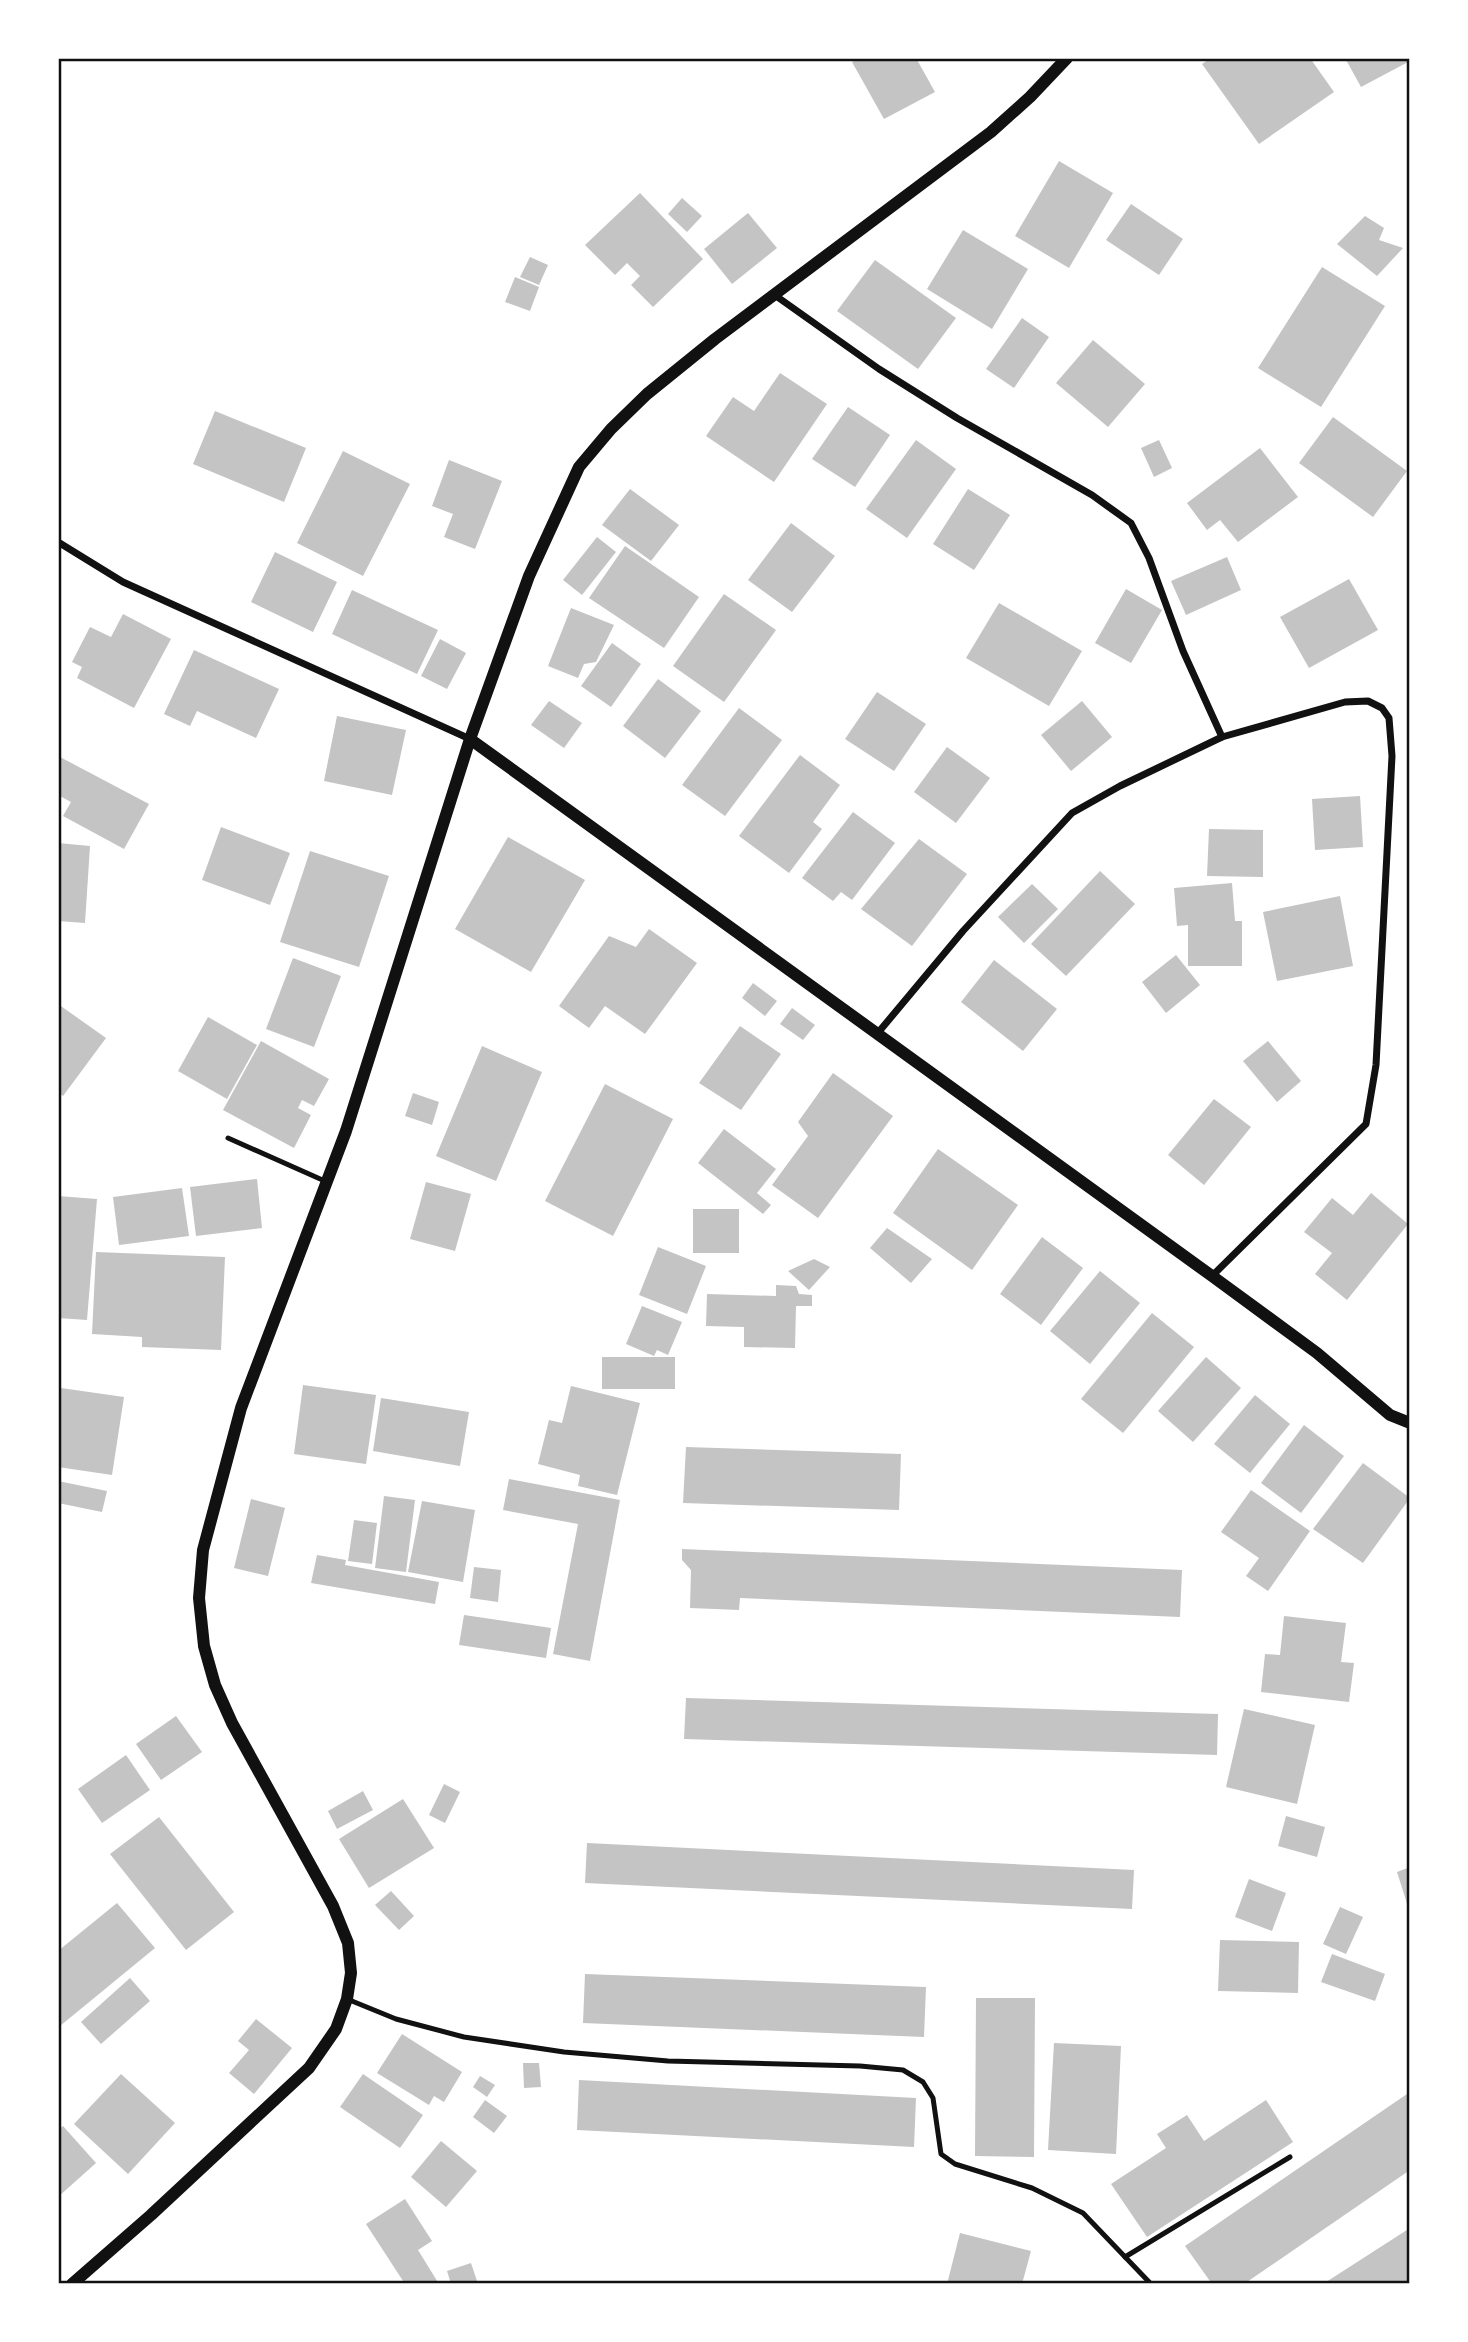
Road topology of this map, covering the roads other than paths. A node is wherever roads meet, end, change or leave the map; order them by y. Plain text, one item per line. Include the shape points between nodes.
1 (1067, 58) edge
2 (776, 296) junction
3 (58, 542) edge
4 (1222, 737) junction
5 (470, 738) junction
6 (877, 1034) junction
7 (228, 1138) dead end
8 (327, 1182) junction
9 (1212, 1276) junction
10 (1410, 1423) edge
11 (347, 1999) junction
12 (1290, 2157) dead end
13 (1125, 2257) junction
14 (72, 2284) edge
15 (1151, 2284) edge

1 - 2 street via 991,132
2 - 4 street via 879,369 1092,495 1131,523
2 - 5 street via 647,394 579,467 529,576
3 - 5 street via 123,582
4 - 6 street via 1072,813 963,931
4 - 9 street via 1332,706 1368,701 1389,718 1392,756 1376,1065 1366,1124
5 - 6 street
5 - 8 street
6 - 9 street
7 - 8 lane
8 - 11 street via 241,1408 203,1550 200,1598 204,1646 215,1685 333,1906 348,1943 351,1973
9 - 10 street via 1317,1353 1390,1415
11 - 13 lane via 396,2019 464,2037 564,2052 903,2070 923,2082 933,2098 941,2154 955,2164 1032,2188 1083,2213
11 - 14 street via 336,2029 309,2068
12 - 13 lane
13 - 15 lane

